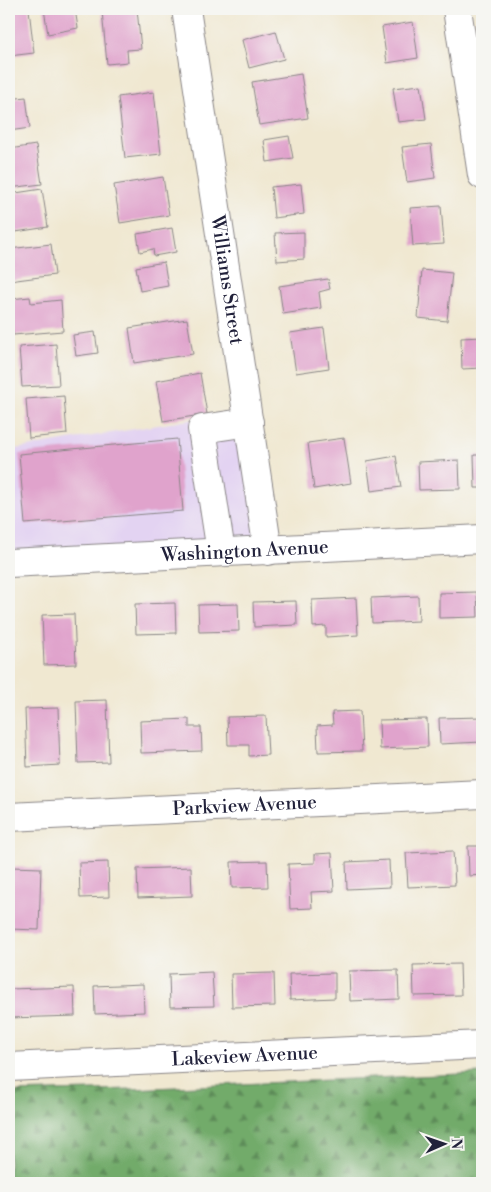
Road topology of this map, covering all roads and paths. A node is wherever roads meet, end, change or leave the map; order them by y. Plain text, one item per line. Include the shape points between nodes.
1 (186, 9) edge
2 (457, 9) edge
3 (482, 175) edge
4 (249, 422) junction
5 (482, 539) edge
6 (268, 551) junction
7 (221, 552) junction
8 (9, 562) edge
9 (482, 794) edge
10 (9, 817) edge
11 (482, 1045) edge
12 (9, 1067) edge

1 - 4 street, Williams Street
2 - 3 street
4 - 6 street, Williams Street
4 - 7 street via 202,429
5 - 6 street, Washington Avenue
6 - 7 street, Washington Avenue
7 - 8 street, Washington Avenue
9 - 10 street, Parkview Avenue
11 - 12 street, Lakeview Avenue

